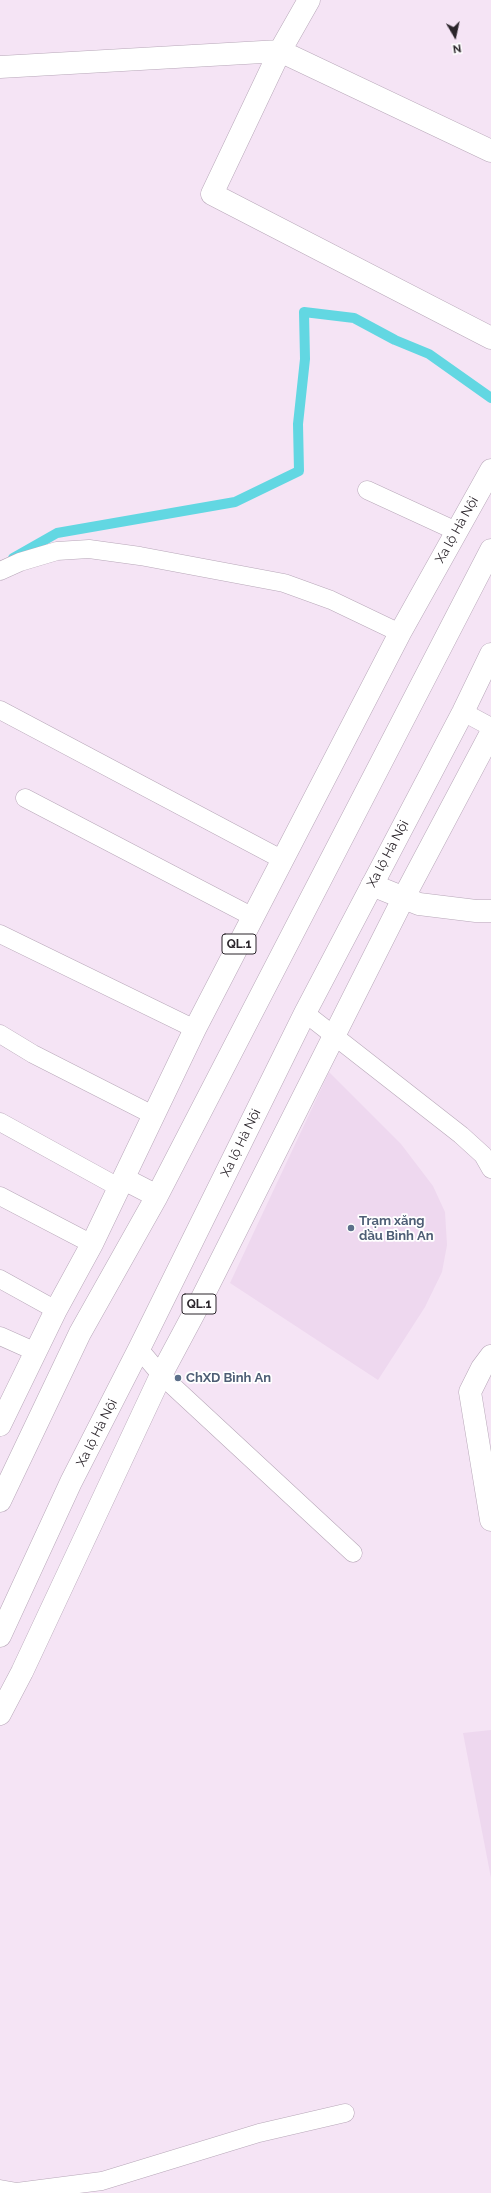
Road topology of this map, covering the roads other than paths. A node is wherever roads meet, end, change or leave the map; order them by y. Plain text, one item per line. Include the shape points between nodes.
1 (309, 0) edge
2 (280, 51) junction
3 (0, 67) edge
4 (491, 151) edge
5 (491, 338) edge
6 (491, 470) edge
7 (367, 490) dead end
8 (456, 531) junction
9 (491, 550) edge
10 (0, 571) edge
11 (400, 633) junction
12 (491, 654) edge
13 (0, 710) edge
14 (463, 712) junction
15 (491, 727) edge
16 (491, 733) edge
17 (25, 798) dead end
18 (283, 860) junction
19 (372, 885) junction
20 (404, 897) junction
21 (491, 910) edge
22 (253, 917) junction
23 (0, 934) edge
24 (305, 1013) junction
25 (195, 1029) junction
26 (0, 1034) edge
27 (334, 1036) junction
28 (153, 1115) junction
29 (0, 1122) edge
30 (491, 1169) edge
31 (122, 1183) junction
32 (0, 1196) edge
33 (157, 1196) junction
34 (92, 1244) junction
35 (0, 1280) edge
36 (56, 1310) junction
37 (80, 1333) junction
38 (0, 1336) edge
39 (139, 1350) junction
40 (36, 1352) junction
41 (491, 1356) edge
42 (161, 1375) junction
43 (0, 1425) edge
44 (0, 1501) edge
45 (491, 1520) edge
46 (353, 1553) dead end
47 (0, 1636) edge
48 (0, 1714) edge
49 (345, 2114) dead end
50 (103, 2187) edge
51 (0, 2189) edge

1 - 2 main road
2 - 3 main road
2 - 4 main road
2 - 5 main road via 212,194
6 - 8 main road, Xa lộ Hà Nội / QL.1
7 - 8 lane
8 - 11 main road, Xa lộ Hà Nội / QL.1
9 - 33 main road
10 - 11 lane via 57,551 89,549 140,556 284,583 331,600
11 - 18 main road, Xa lộ Hà Nội / QL.1
12 - 14 main road, Xa lộ Hà Nội / QL.1
13 - 18 lane
14 - 15 lane
14 - 19 main road, Xa lộ Hà Nội / QL.1
16 - 20 main road, QL.1
17 - 22 lane
18 - 22 main road, Xa lộ Hà Nội / QL.1
19 - 20 main road
19 - 24 main road, Xa lộ Hà Nội / QL.1
20 - 21 main road via 419,904 476,911
20 - 27 main road, QL.1
22 - 25 main road, Xa lộ Hà Nội / QL.1
23 - 25 lane
24 - 27 lane
24 - 39 main road, Xa lộ Hà Nội / QL.1
25 - 28 main road, Xa lộ Hà Nội / QL.1
26 - 28 lane via 33,1054
27 - 30 lane via 461,1135 483,1155
27 - 42 main road, QL.1
28 - 31 main road, Xa lộ Hà Nội / QL.1
29 - 31 lane
31 - 33 main road
31 - 34 main road, Xa lộ Hà Nội / QL.1
32 - 34 lane
33 - 37 main road
34 - 36 main road, Xa lộ Hà Nội / QL.1
35 - 36 lane
36 - 37 main road
36 - 40 main road, Xa lộ Hà Nội / QL.1
37 - 44 main road
38 - 40 lane
39 - 42 lane
39 - 47 main road, Xa lộ Hà Nội / QL.1 via 71,1482
40 - 43 main road, Xa lộ Hà Nội / QL.1
41 - 45 main road via 470,1392
42 - 46 lane
42 - 48 main road, QL.1
49 - 50 lane via 259,2133
50 - 51 lane via 17,2192

